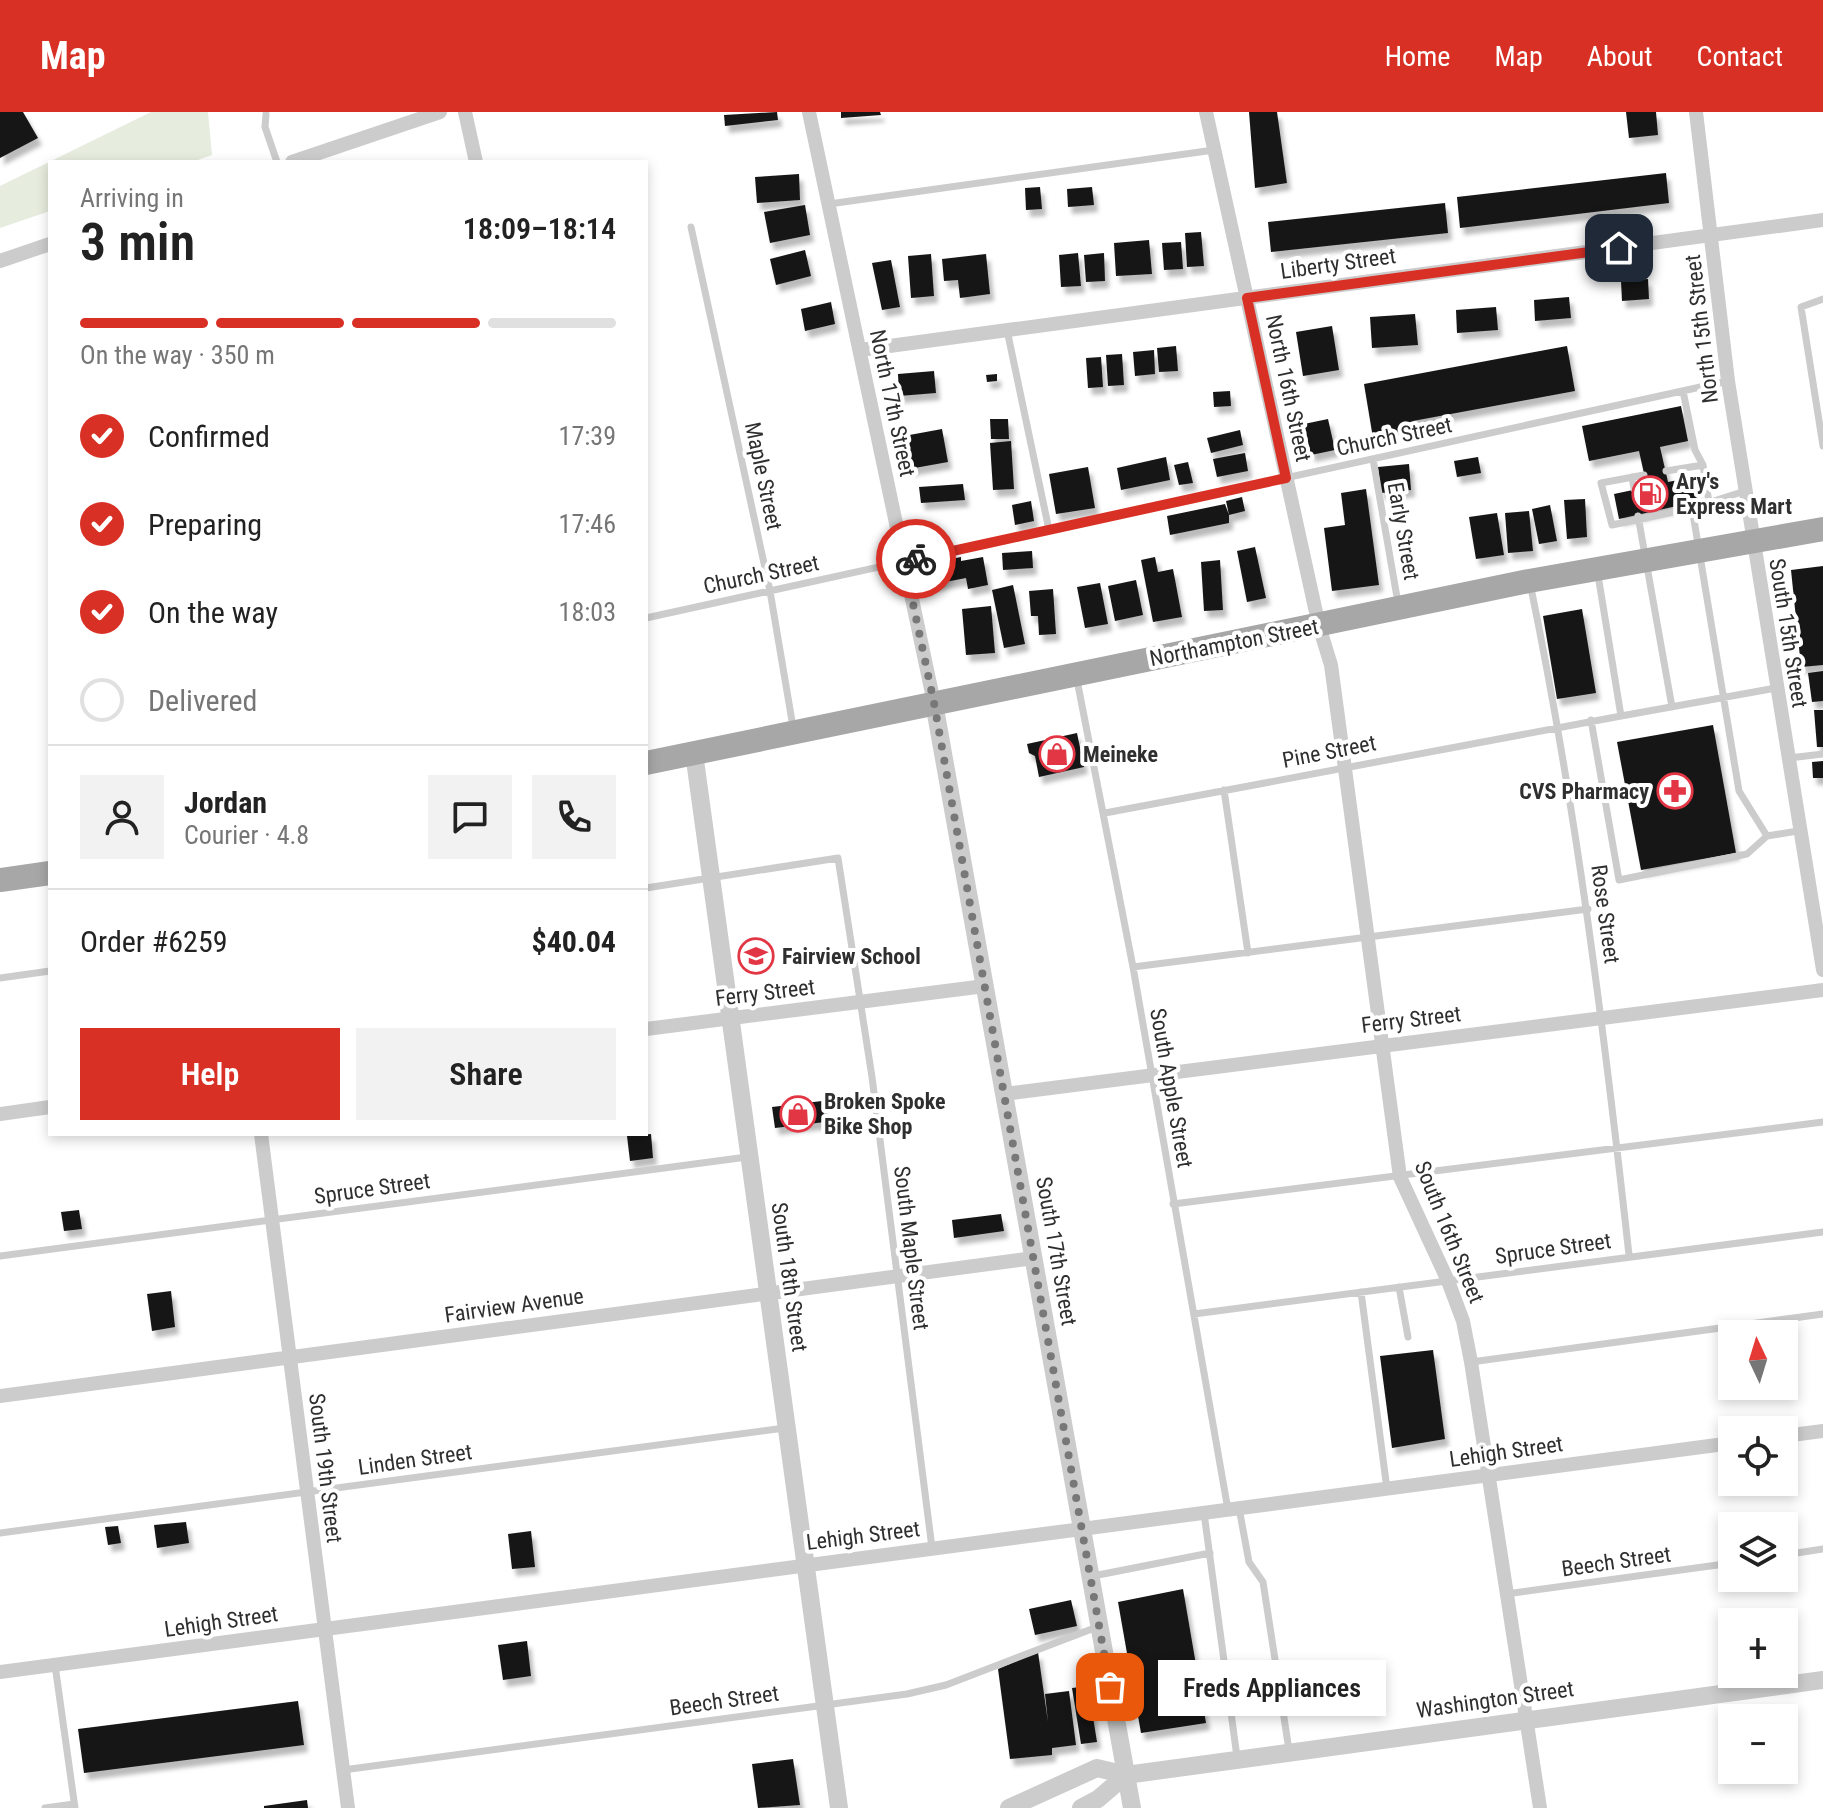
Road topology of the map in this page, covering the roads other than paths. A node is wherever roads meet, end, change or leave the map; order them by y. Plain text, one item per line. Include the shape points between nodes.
1 (440, 112) edge
2 (465, 112) edge
3 (809, 112) edge
4 (1206, 112) edge
5 (1696, 112) edge
6 (266, 114) dead end
7 (1214, 150) junction
8 (276, 160) edge
9 (298, 160) edge
10 (476, 160) edge
11 (829, 204) junction
12 (1823, 220) edge
13 (691, 227) dead end
14 (1712, 235) junction
15 (48, 248) edge
16 (0, 261) edge
17 (1247, 298) junction
18 (1823, 299) edge
19 (1007, 330) junction
20 (860, 350) junction
21 (1728, 381) junction
22 (1683, 391) junction
23 (1823, 446) edge
24 (1373, 459) junction
25 (1703, 465) junction
26 (1675, 469) junction
27 (1666, 471) dead end
28 (1644, 475) dead end
29 (1632, 477) junction
30 (1286, 478) junction
31 (1677, 480) dead end
32 (1634, 489) dead end
33 (1745, 491) junction
34 (1709, 502) junction
35 (1686, 508) junction
36 (1638, 517) junction
37 (1823, 529) edge
38 (1049, 530) junction
39 (1752, 540) junction
40 (1696, 550) junction
41 (1643, 560) junction
42 (904, 561) junction
43 (1597, 569) junction
44 (1529, 581) junction
45 (770, 591) junction
46 (1399, 609) junction
47 (648, 618) edge
48 (1319, 626) junction
49 (1076, 674) junction
50 (1776, 688) junction
51 (1723, 698) junction
52 (934, 703) junction
53 (1672, 707) junction
54 (1621, 716) junction
55 (1591, 720) junction
56 (1559, 725) junction
57 (794, 733) junction
58 (694, 753) junction
59 (1823, 754) edge
60 (1787, 759) junction
61 (648, 763) edge
62 (1345, 765) junction
63 (1224, 790) junction
64 (1105, 813) junction
65 (1798, 831) junction
66 (1767, 836) junction
67 (48, 873) edge
68 (711, 877) junction
69 (0, 880) edge
70 (648, 888) edge
71 (1588, 909) junction
72 (1368, 938) junction
73 (1248, 953) junction
74 (1133, 967) junction
75 (1823, 970) edge
76 (48, 971) edge
77 (0, 978) edge
78 (985, 986) junction
79 (1823, 990) edge
80 (861, 1002) junction
81 (730, 1018) junction
82 (1601, 1018) junction
83 (648, 1029) edge
84 (1382, 1045) junction
85 (1150, 1075) junction
86 (1004, 1094) junction
87 (48, 1107) edge
88 (0, 1114) edge
89 (1823, 1122) edge
90 (261, 1136) edge
91 (1617, 1150) junction
92 (750, 1156) junction
93 (1400, 1177) junction
94 (1173, 1204) junction
95 (272, 1220) junction
96 (1823, 1232) edge
97 (1629, 1255) junction
98 (0, 1256) edge
99 (1034, 1258) junction
100 (897, 1276) junction
101 (1448, 1281) junction
102 (1399, 1287) junction
103 (1361, 1292) junction
104 (768, 1293) junction
105 (1194, 1314) junction
106 (1823, 1314) edge
107 (1408, 1337) dead end
108 (290, 1357) junction
109 (1471, 1362) junction
110 (0, 1396) edge
111 (787, 1427) junction
112 (1823, 1431) edge
113 (1798, 1434) edge
114 (1718, 1445) edge
115 (1486, 1476) junction
116 (1387, 1489) junction
117 (307, 1492) junction
118 (1233, 1509) junction
119 (1204, 1513) junction
120 (1082, 1529) junction
121 (0, 1533) edge
122 (932, 1548) junction
123 (1823, 1549) edge
124 (1210, 1553) junction
125 (1798, 1553) edge
126 (806, 1564) junction
127 (1718, 1565) edge
128 (1091, 1576) junction
129 (1506, 1594) junction
130 (1099, 1626) junction
131 (325, 1629) junction
132 (55, 1665) junction
133 (0, 1672) edge
134 (1823, 1680) edge
135 (825, 1705) junction
136 (1526, 1718) junction
137 (1290, 1752) junction
138 (1237, 1759) junction
139 (343, 1770) junction
140 (1126, 1775) junction
141 (75, 1806) edge
142 (45, 1808) edge
143 (348, 1808) edge
144 (839, 1808) edge
145 (1009, 1808) edge
146 (1081, 1808) edge
147 (1132, 1808) edge
148 (1540, 1808) edge

1 - 9 street
2 - 10 street
3 - 11 street, North 17th Street
4 - 7 street, North 16th Street
5 - 14 street, North 15th Street
6 - 8 lane
7 - 11 lane
7 - 17 street, North 16th Street
11 - 20 street, North 17th Street
12 - 14 street, Liberty Street
13 - 45 lane, Maple Street
14 - 17 street, Liberty Street
14 - 21 street, North 15th Street
15 - 16 street
17 - 19 street, Liberty Street
17 - 30 street, North 16th Street
18 - 23 lane via 1801,307
19 - 20 street, Liberty Street
19 - 38 lane
20 - 42 street, North 17th Street
21 - 22 lane, Church Street
21 - 33 street, North 15th Street
22 - 24 lane, Church Street
22 - 25 lane
24 - 30 lane, Church Street
24 - 46 lane, Early Street
25 - 26 lane
25 - 34 lane
26 - 27 lane
26 - 31 lane
28 - 29 lane
29 - 32 lane
29 - 36 lane via 1601,483 1612,525
30 - 38 lane, Church Street
30 - 48 street, North 16th Street
33 - 34 lane
33 - 39 street, North 15th Street
34 - 35 lane
35 - 36 lane
35 - 40 lane
36 - 41 lane
37 - 39 main road, Northampton Street
38 - 42 lane, Church Street
39 - 40 main road, Northampton Street
39 - 50 street, South 15th Street
40 - 41 main road, Northampton Street
40 - 51 lane
41 - 43 main road, Northampton Street
41 - 53 lane
42 - 45 lane, Church Street
42 - 52 street, North 17th Street
43 - 44 main road, Northampton Street
43 - 54 lane
44 - 46 main road, Northampton Street
44 - 56 lane, Rose Street
45 - 47 lane, Church Street
45 - 57 lane, Maple Street
46 - 48 main road, Northampton Street
48 - 49 main road, Northampton Street
48 - 62 street, South 16th Street via 1331,665
49 - 52 main road, Northampton Street
49 - 64 lane, South Apple Street
50 - 51 lane, Pine Street
50 - 60 street, South 15th Street
51 - 53 lane, Pine Street
51 - 66 lane via 1739,791
52 - 57 main road, Northampton Street
52 - 78 street, South 17th Street
53 - 54 lane, Pine Street
54 - 55 lane, Pine Street
55 - 56 lane, Pine Street
55 - 66 lane via 1619,880 1747,854
56 - 62 lane, Pine Street
56 - 71 lane, Rose Street
57 - 58 main road, Northampton Street
58 - 61 main road, Northampton Street
58 - 68 street, South 18th Street
59 - 60 lane
60 - 65 street, South 15th Street
62 - 63 lane, Pine Street
62 - 72 street, South 16th Street
63 - 64 lane, Pine Street
63 - 73 lane
64 - 74 lane, South Apple Street
65 - 66 lane
65 - 75 street, South 15th Street
67 - 69 main road
68 - 70 lane
68 - 80 lane, South Maple Street via 838,858
68 - 81 street, South 18th Street
71 - 72 lane
71 - 82 lane, Rose Street
72 - 73 lane
72 - 84 street, South 16th Street
73 - 74 lane
74 - 85 lane, South Apple Street
76 - 77 lane
78 - 80 street, Ferry Street
78 - 86 street, South 17th Street
79 - 82 street, Ferry Street
80 - 81 street, Ferry Street
80 - 100 lane, South Maple Street
81 - 83 street, Ferry Street
81 - 92 street, South 18th Street
82 - 84 street, Ferry Street
82 - 91 lane, Rose Street
84 - 85 street, Ferry Street
84 - 93 street, South 16th Street
85 - 86 street, Ferry Street
85 - 94 lane, South Apple Street
86 - 99 street, South 17th Street
87 - 88 street
89 - 91 lane
90 - 95 street, South 19th Street
91 - 93 lane
91 - 97 lane, Rose Street
92 - 95 lane, Spruce Street
92 - 104 street, South 18th Street
93 - 94 lane
93 - 101 street, South 16th Street
94 - 105 lane, South Apple Street
95 - 98 lane, Spruce Street
95 - 108 street, South 19th Street
96 - 97 lane, Spruce Street
97 - 101 lane, Spruce Street
99 - 100 street, Fairview Avenue
99 - 120 street, South 17th Street
100 - 104 street, Fairview Avenue
100 - 122 lane, South Maple Street
101 - 102 lane, Spruce Street
101 - 109 street, South 16th Street
102 - 103 lane, Spruce Street
102 - 107 lane
103 - 105 lane, Spruce Street
103 - 116 lane
104 - 108 street, Fairview Avenue
104 - 111 street, South 18th Street
105 - 118 lane, South Apple Street
106 - 109 lane
108 - 110 street, Fairview Avenue
108 - 117 street, South 19th Street
109 - 115 street, South 16th Street
111 - 117 lane, Linden Street
111 - 126 street, South 18th Street
112 - 113 street
114 - 115 street, Lehigh Street
115 - 116 street, Lehigh Street
115 - 129 street, South 16th Street
116 - 118 street, Lehigh Street
117 - 121 lane, Linden Street
117 - 131 street, South 19th Street
118 - 119 street, Lehigh Street
118 - 137 lane, South Apple Street via 1249,1562 1263,1582
119 - 120 street, Lehigh Street
119 - 124 lane
120 - 122 street, Lehigh Street
120 - 128 street, South 17th Street
122 - 126 street, Lehigh Street
123 - 125 lane
124 - 128 lane
124 - 138 lane
126 - 131 street, Lehigh Street
126 - 135 street, South 18th Street
127 - 129 lane, Beech Street
128 - 130 street, South 17th Street
129 - 136 street, South 16th Street
130 - 135 lane, Beech Street via 946,1685
130 - 140 street, South 17th Street
131 - 132 street, Lehigh Street
131 - 139 street, South 19th Street
132 - 133 street, Lehigh Street
132 - 141 lane
134 - 136 street, Washington Street
135 - 139 lane, Beech Street
135 - 144 street, South 18th Street
136 - 137 street, Washington Street
136 - 148 street, South 16th Street
137 - 138 street, Washington Street
138 - 140 street, Washington Street
139 - 143 street, South 19th Street
140 - 145 street, Washington Street via 1097,1768
140 - 146 street
140 - 147 street, South 17th Street
141 - 142 lane

